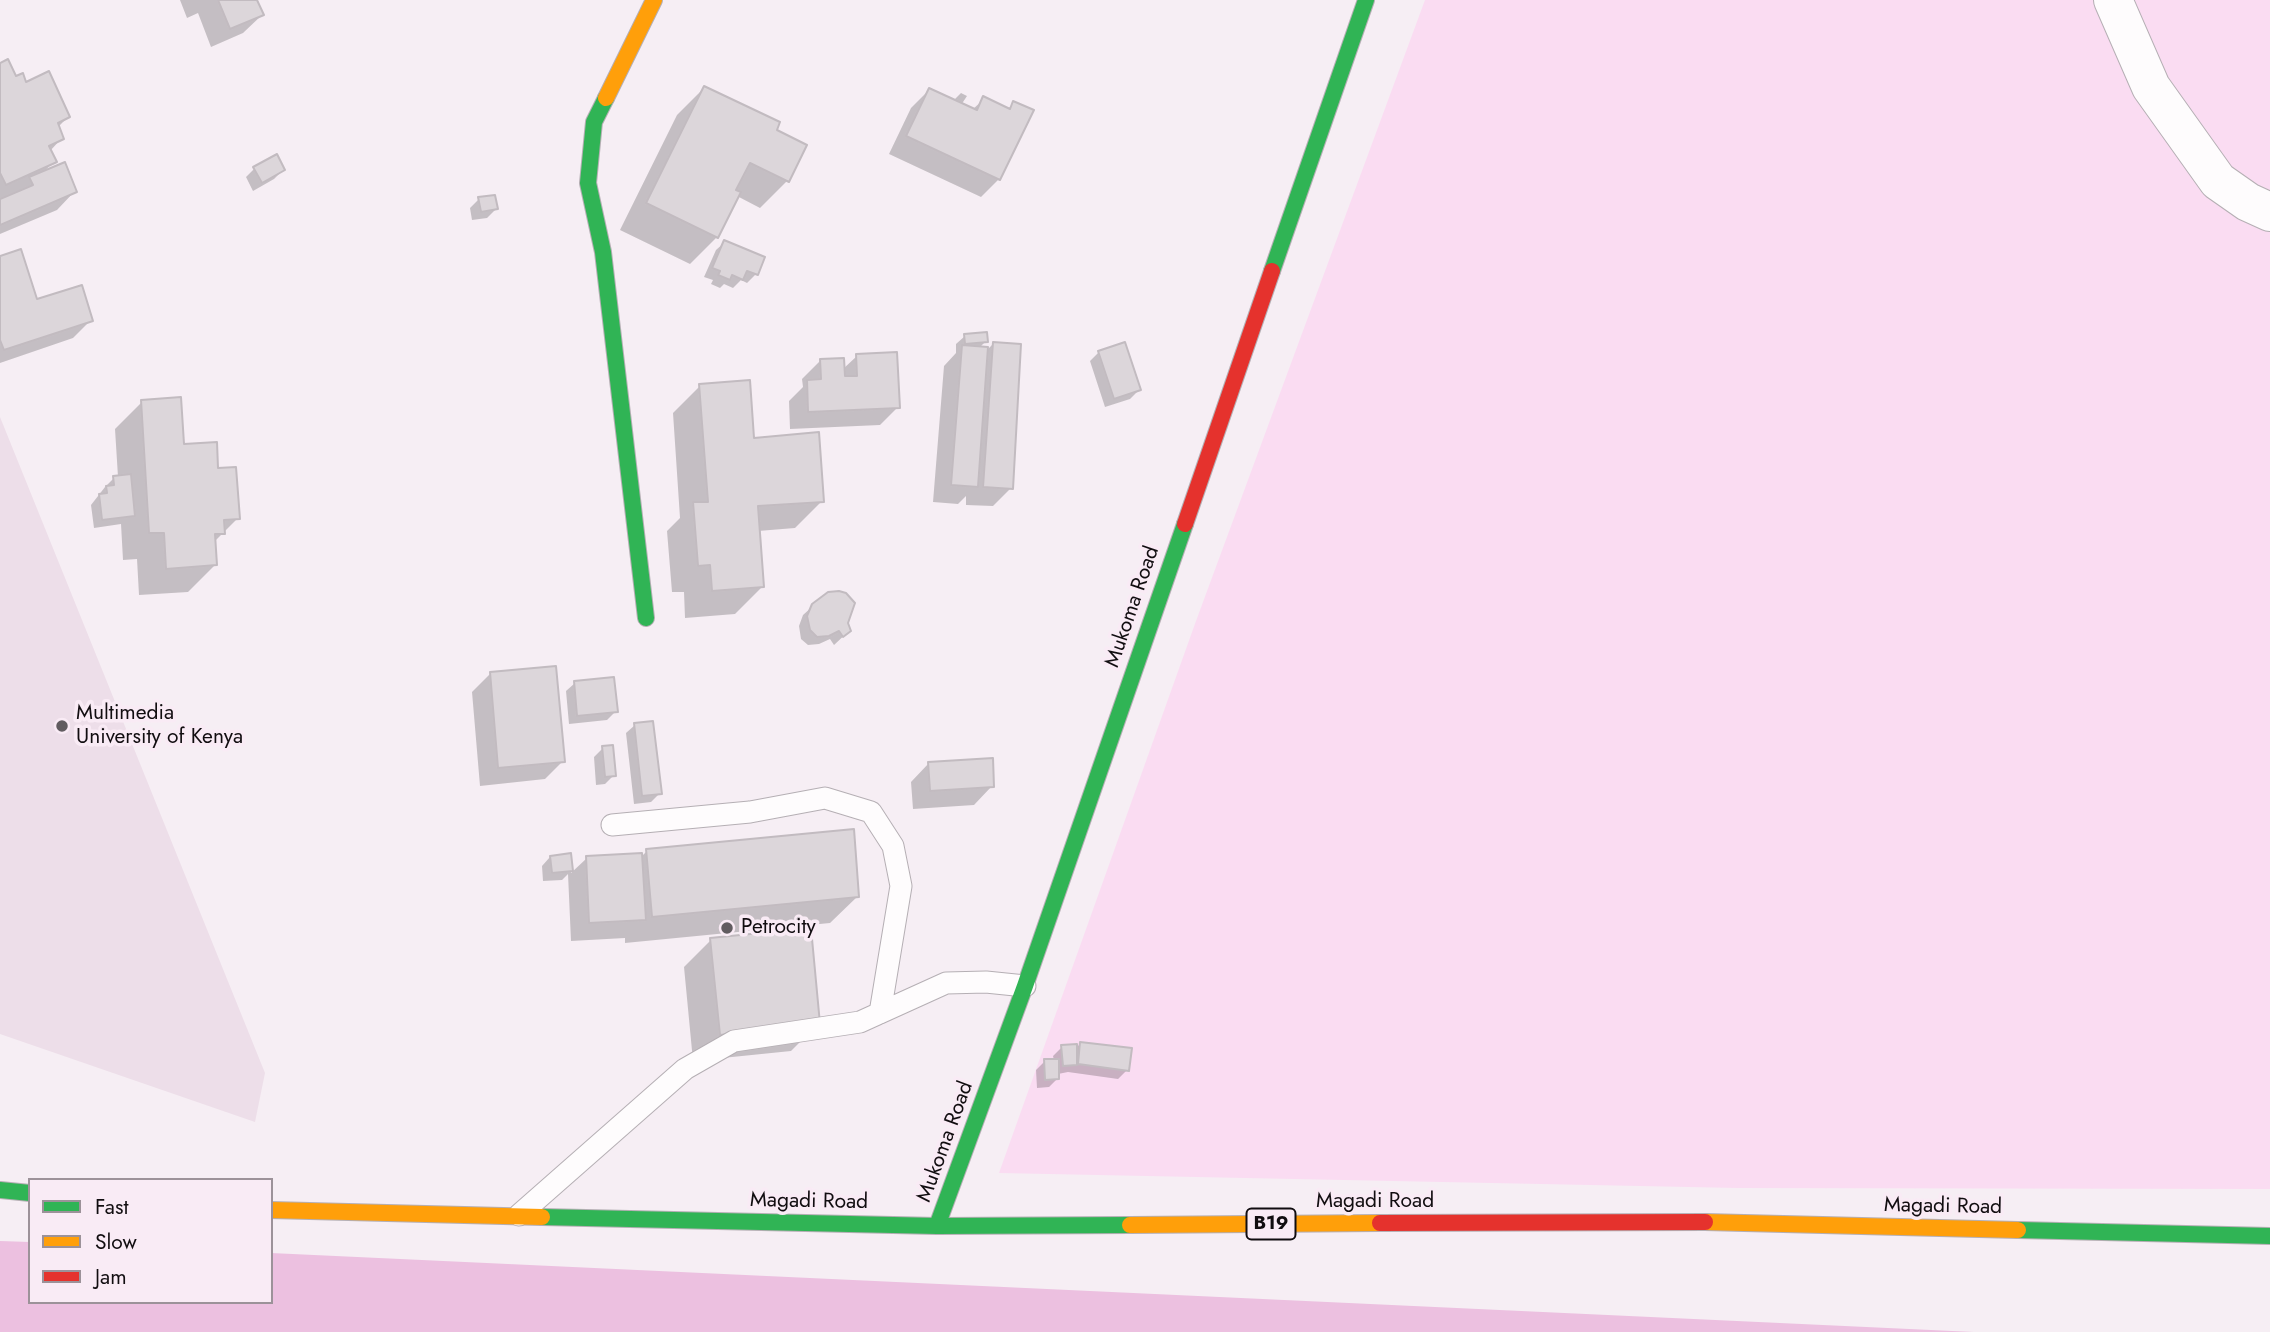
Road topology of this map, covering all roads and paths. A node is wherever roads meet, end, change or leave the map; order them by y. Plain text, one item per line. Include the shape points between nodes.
1 (654, 0) edge
2 (1366, 0) edge
3 (2113, 0) edge
4 (2270, 212) edge
5 (646, 618) dead end
6 (612, 825) dead end
7 (1026, 986) junction
8 (880, 1013) junction
9 (0, 1189) edge
10 (28, 1193) edge
11 (273, 1210) edge
12 (518, 1217) junction
13 (937, 1226) junction
14 (2270, 1236) edge

1 - 5 main road via 594,122 588,183 603,252
2 - 7 main road, Mukoma Road
3 - 4 street via 2151,87 2218,181
6 - 8 lane via 750,812 825,798 871,812 893,846 901,886
7 - 8 lane via 946,983
7 - 13 main road, Mukoma Road
8 - 12 lane via 860,1022 734,1041 685,1069
9 - 10 main road
11 - 12 main road, Magadi Road / B19
12 - 13 main road, Magadi Road / B19
13 - 14 main road, Magadi Road / B19 via 1644,1221

